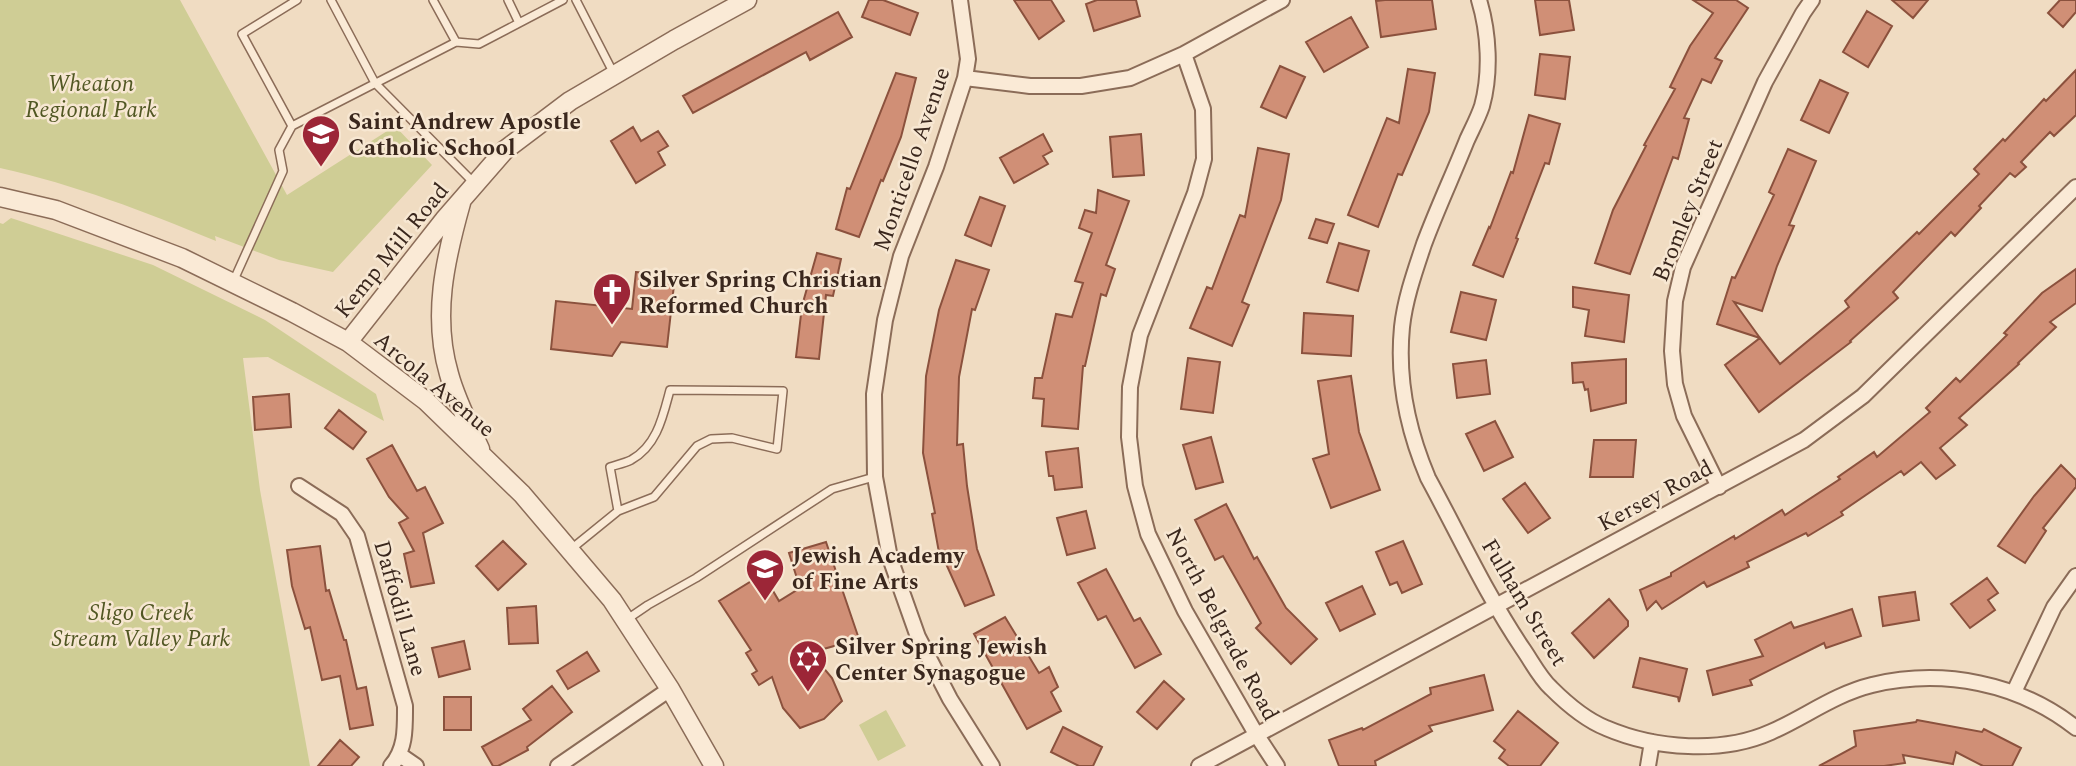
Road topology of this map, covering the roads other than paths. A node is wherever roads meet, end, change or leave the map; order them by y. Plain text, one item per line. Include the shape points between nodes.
1 (297, 0) edge
2 (331, 0) edge
3 (433, 0) edge
4 (508, 0) edge
5 (563, 0) edge
6 (576, 0) edge
7 (746, 0) edge
8 (960, 0) edge
9 (1282, 0) edge
10 (1479, 0) edge
11 (1812, 0) edge
12 (519, 23) junction
13 (456, 42) junction
14 (1184, 54) junction
15 (615, 75) junction
16 (965, 78) junction
17 (375, 83) junction
18 (292, 126) junction
19 (475, 185) junction
20 (2076, 187) edge
21 (0, 197) edge
22 (462, 200) junction
23 (233, 283) junction
24 (348, 342) junction
25 (482, 456) junction
26 (875, 477) junction
27 (299, 486) dead end
28 (1719, 487) junction
29 (618, 511) junction
30 (570, 550) junction
31 (2076, 576) edge
32 (1497, 606) junction
33 (626, 620) junction
34 (670, 689) junction
35 (2014, 692) junction
36 (2076, 728) edge
37 (1255, 734) junction
38 (1652, 742) junction
39 (396, 761) edge
40 (416, 766) edge
41 (558, 766) edge
42 (714, 766) edge
43 (992, 766) edge
44 (1199, 766) edge
45 (1277, 766) edge
46 (1648, 766) edge

1 - 18 lane via 242,34
2 - 17 lane
3 - 13 lane
4 - 12 lane
5 - 12 lane
6 - 15 lane
7 - 15 street, Kemp Mill Road
8 - 16 street, Monticello Avenue via 968,59
9 - 14 street
10 - 32 street, Fulham Street via 1487,48 1482,106 1425,243 1402,326 1401,359 1418,453
11 - 28 street, Bromley Street via 1765,82 1684,267 1675,301 1675,384 1684,416
12 - 13 lane via 479,44
13 - 17 lane
14 - 16 street via 1130,78 1081,86 1030,86
14 - 37 street, North Belgrade Road via 1203,109 1204,159 1140,335 1130,387 1129,437 1135,486 1148,534 1185,611
15 - 19 street, Kemp Mill Road via 570,101 505,150
16 - 26 street, Monticello Avenue via 901,256 885,320 874,394
17 - 18 lane
17 - 19 lane
18 - 23 lane via 279,150 283,171
19 - 22 street, Kemp Mill Road
20 - 28 street, Kersey Road via 1863,396 1804,440
21 - 23 street, Arcola Avenue via 56,210 183,258
22 - 24 street, Kemp Mill Road
22 - 25 street via 445,268 440,325 448,373
23 - 24 street, Arcola Avenue
24 - 25 street, Arcola Avenue via 426,401
25 - 30 street, Arcola Avenue
26 - 33 lane via 832,489
26 - 43 street, Monticello Avenue via 890,558 918,637
27 - 39 street, Daffodil Lane via 342,514 357,536 405,706 405,730
28 - 32 street, Kersey Road
29 - 29 lane via 654,496 697,446 711,439 732,438 777,449 783,391 670,390 648,446 631,460 610,467
29 - 30 lane
30 - 33 street, Arcola Avenue
31 - 35 street via 2054,607
32 - 37 street, Kersey Road
32 - 38 street, Fulham Street via 1548,686 1574,709 1604,727
33 - 34 street, Arcola Avenue
34 - 41 street
34 - 42 street, Arcola Avenue
35 - 36 street, Fulham Street
35 - 38 street, Fulham Street via 1957,678 1912,678 1870,685 1770,733 1736,743
37 - 44 street, Kersey Road
37 - 45 street, North Belgrade Road
38 - 46 street
39 - 40 street

